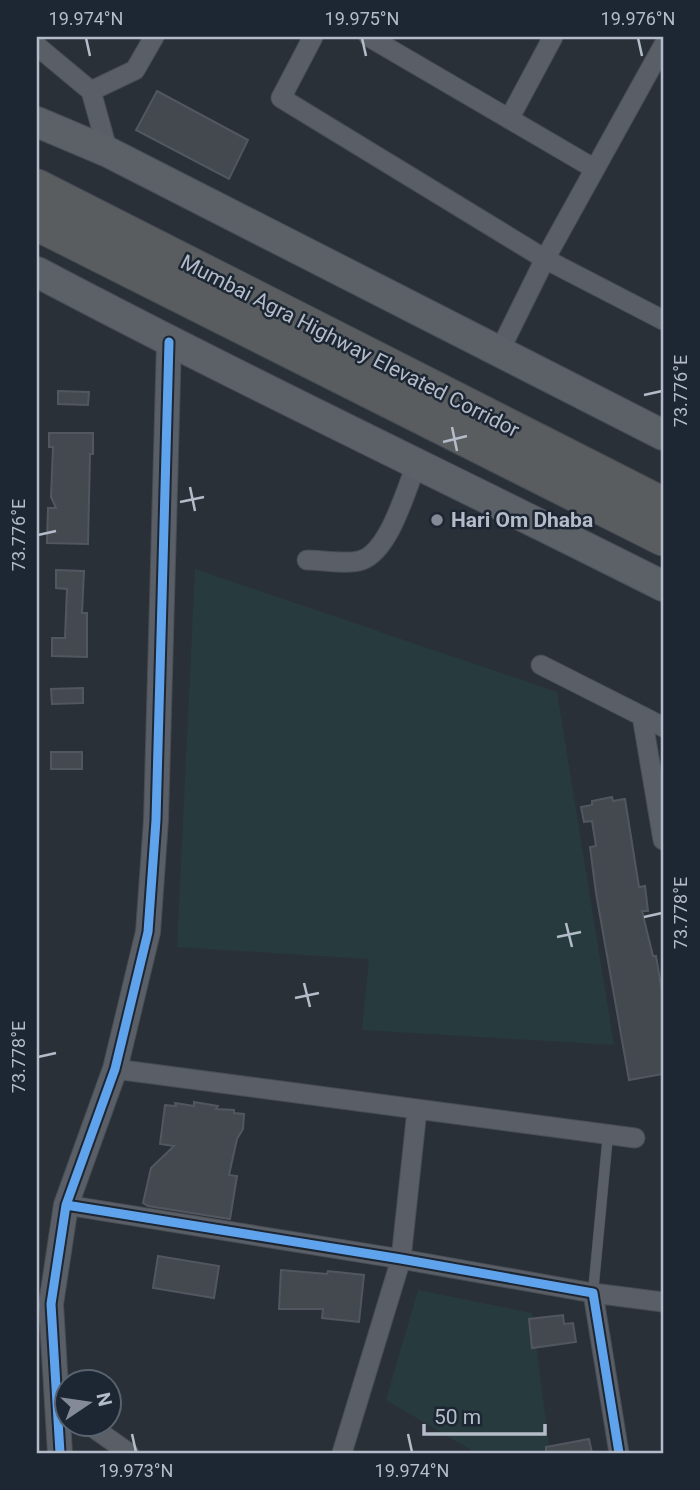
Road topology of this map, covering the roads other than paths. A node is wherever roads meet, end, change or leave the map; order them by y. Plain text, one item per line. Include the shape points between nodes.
1 (154, 37) edge
2 (313, 37) edge
3 (369, 37) edge
4 (553, 37) edge
5 (37, 46) edge
6 (663, 46) edge
7 (91, 91) junction
8 (509, 119) junction
9 (37, 122) edge
10 (108, 152) junction
11 (595, 169) junction
12 (37, 187) edge
13 (37, 223) edge
14 (545, 259) junction
15 (37, 272) edge
16 (663, 320) edge
17 (169, 342) junction
18 (499, 352) junction
19 (663, 435) edge
20 (417, 463) junction
21 (663, 505) edge
22 (663, 538) edge
23 (307, 559) dead end
24 (663, 586) edge
25 (541, 665) dead end
26 (642, 716) junction
27 (663, 727) edge
28 (663, 840) edge
29 (115, 1069) junction
30 (417, 1110) junction
31 (608, 1133) junction
32 (635, 1138) dead end
33 (66, 1205) junction
34 (401, 1259) junction
35 (593, 1293) junction
36 (663, 1302) edge
37 (58, 1368) edge
38 (108, 1438) edge
39 (129, 1453) edge
40 (342, 1453) edge
41 (619, 1453) edge

1 - 7 street via 135,70
2 - 14 street via 281,98
3 - 8 street
4 - 8 street
5 - 7 street
6 - 11 street
7 - 10 street
8 - 11 street
9 - 10 main road
10 - 18 main road
11 - 14 street
12 - 21 highway, Mumbai Agra Highway Elevated Corridor
13 - 22 highway, Mumbai Agra Highway Elevated Corridor
14 - 16 street
14 - 18 street
15 - 17 main road
17 - 20 main road
17 - 29 street via 156,820 148,932
18 - 19 main road
20 - 23 street via 387,537 374,554 360,562
20 - 24 main road
25 - 26 street
26 - 27 street
26 - 28 street
29 - 30 street
29 - 33 street
30 - 31 street
30 - 34 street
31 - 32 street
31 - 35 lane
33 - 34 street
33 - 37 street via 51,1304
34 - 35 street
34 - 40 street
35 - 36 street
35 - 41 street
38 - 39 street

